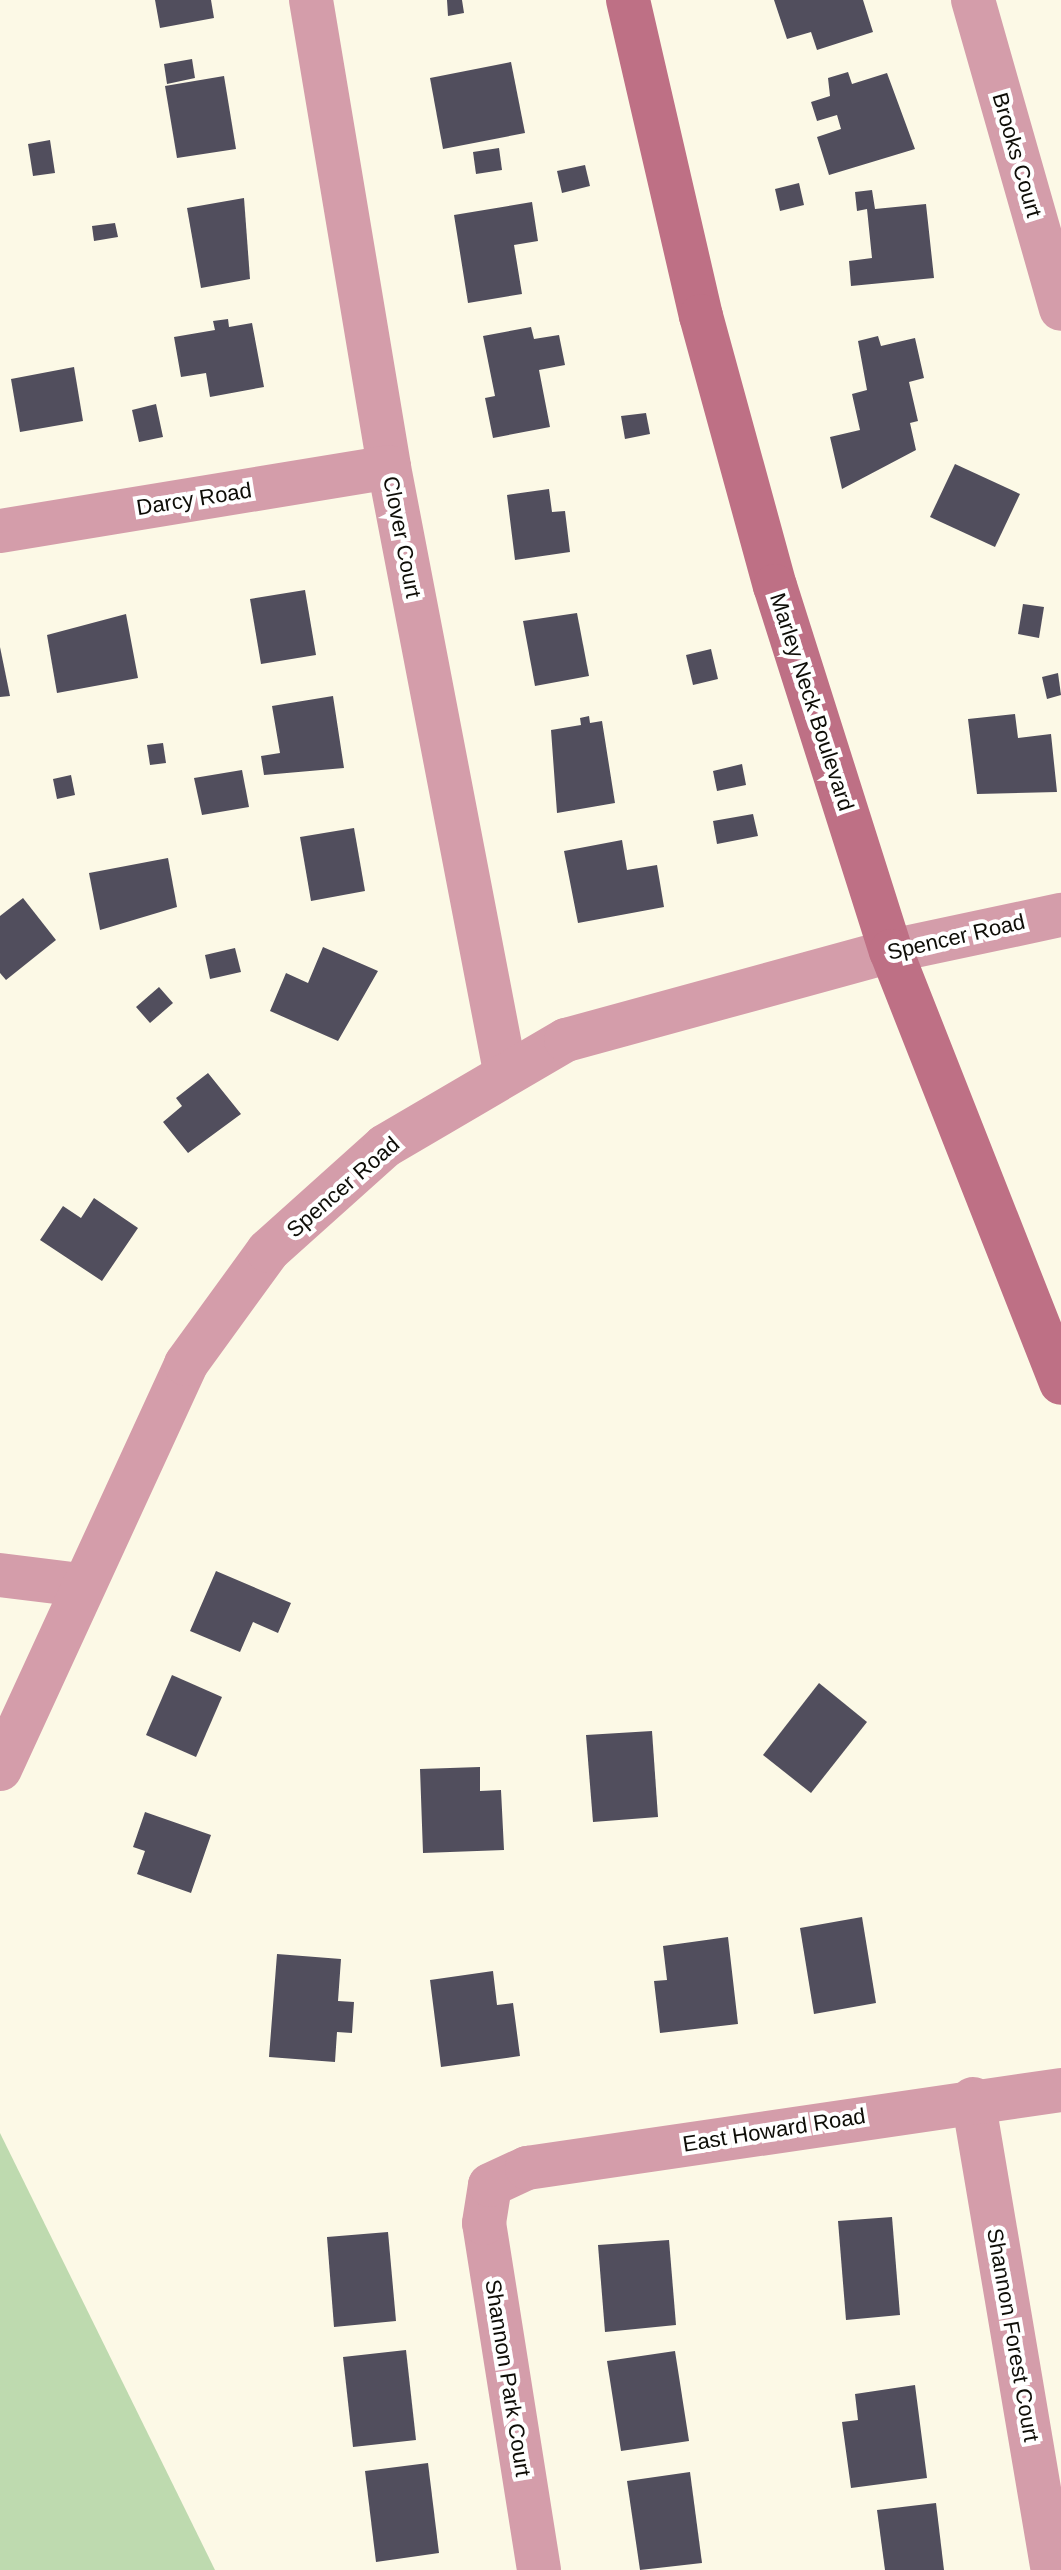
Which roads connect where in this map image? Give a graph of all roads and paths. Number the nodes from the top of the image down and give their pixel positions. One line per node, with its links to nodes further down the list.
1 (311, 0): 5 (street, Clover Court)
2 (628, 0): 8 (main road, Marley Neck Boulevard)
3 (973, 0): 4 (street, Brooks Court)
4 (1061, 309)
5 (389, 467): 6 (street, Darcy Road); 9 (street, Clover Court)
6 (0, 531)
7 (1061, 915): 8 (street, Spencer Road)
8 (891, 951): 9 (street, Spencer Road); 10 (main road, Marley Neck Boulevard)
9 (505, 1071): 12 (street, Spencer Road)
10 (1061, 1383)
11 (0, 1575): 12 (street)
12 (80, 1585): 13 (street, Spencer Road)
13 (0, 1769)
14 (1061, 2090): 15 (street, East Howard Road)
15 (973, 2099): 16 (street, East Howard Road); 18 (street, Shannon Forest Court)
16 (490, 2185): 17 (street, Shannon Park Court)
17 (539, 2570)
18 (1053, 2570)

